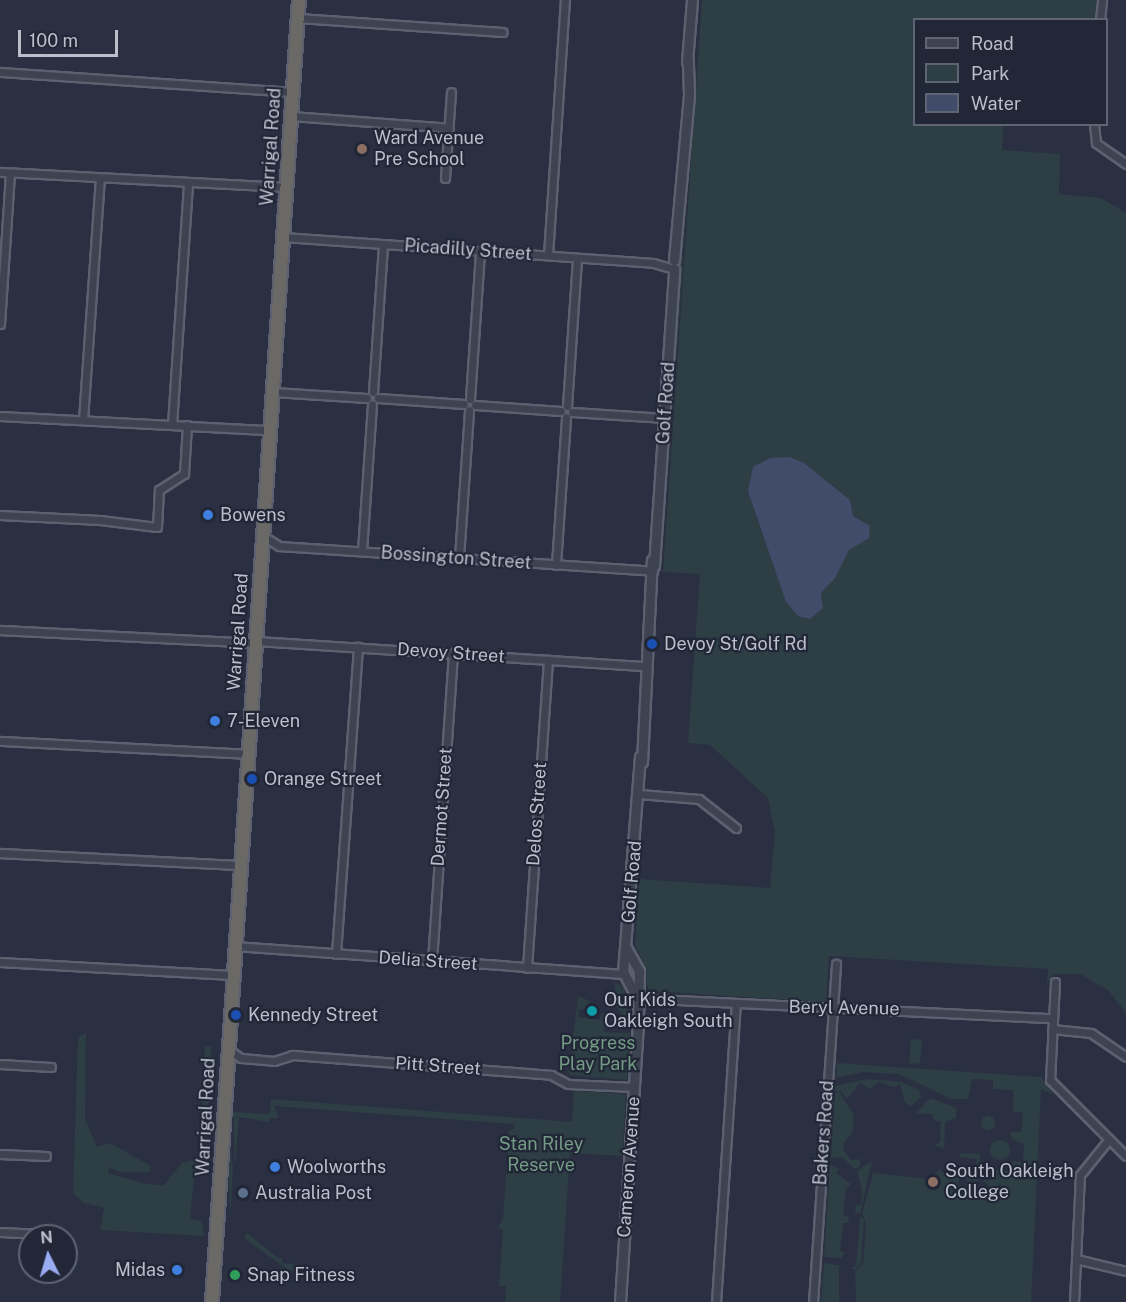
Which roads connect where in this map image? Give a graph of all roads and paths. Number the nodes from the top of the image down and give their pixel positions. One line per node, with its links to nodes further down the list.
1 (299, 0): 5 (highway, Warrigal Road)
2 (565, 0): 24 (street)
3 (692, 0): 26 (street, Golf Road)
4 (1101, 0): 6 (street)
5 (298, 18): 7 (street); 9 (highway, Warrigal Road)
6 (1100, 18)
7 (504, 32)
8 (0, 72): 9 (street)
9 (293, 92): 11 (highway, Warrigal Road)
10 (451, 92): 13 (street)
11 (291, 116): 13 (street); 20 (highway, Warrigal Road)
12 (1094, 126): 14 (street)
13 (449, 128): 17 (street)
14 (1126, 164)
15 (0, 172): 16 (street)
16 (10, 173): 18 (street); 27 (street)
17 (445, 178)
18 (100, 179): 19 (street); 34 (street)
19 (188, 184): 20 (street); 35 (street)
20 (286, 187): 21 (highway, Warrigal Road)
21 (283, 237): 22 (street, Picadilly Street); 28 (highway, Warrigal Road)
22 (382, 244): 23 (street, Picadilly Street); 29 (street)
23 (480, 251): 24 (street, Picadilly Street); 30 (street)
24 (548, 255): 25 (street, Picadilly Street)
25 (577, 258): 26 (street, Picadilly Street); 31 (street)
26 (672, 264): 33 (street, Golf Road)
27 (0, 324)
28 (273, 392): 29 (street); 37 (highway, Warrigal Road)
29 (372, 398): 30 (street); 40 (street)
30 (469, 405): 31 (street); 41 (street)
31 (566, 411): 33 (street); 42 (street)
32 (0, 416): 34 (street)
33 (665, 418): 43 (street, Golf Road)
34 (83, 420): 35 (street)
35 (172, 425): 36 (street)
36 (187, 425): 37 (street); 38 (street)
37 (270, 430): 39 (highway, Warrigal Road)
38 (0, 515)
39 (263, 536): 40 (street, Bossington Street); 45 (highway, Warrigal Road)
40 (362, 551): 41 (street, Bossington Street)
41 (459, 558): 42 (street, Bossington Street)
42 (556, 565): 43 (street, Bossington Street)
43 (653, 569): 49 (street, Golf Road)
44 (0, 630): 45 (street, Devoy Street)
45 (256, 642): 46 (street, Devoy Street); 51 (highway, Warrigal Road)
46 (358, 647): 47 (street, Devoy Street); 58 (street)
47 (453, 653): 48 (street, Devoy Street); 59 (street, Dermot Street)
48 (548, 660): 49 (street, Devoy Street); 63 (street, Delos Street)
49 (646, 666): 52 (street, Golf Road)
50 (0, 741): 51 (street)
51 (247, 754): 55 (highway, Warrigal Road)
52 (639, 794): 53 (street); 57 (street, Golf Road)
53 (736, 828)
54 (0, 853): 55 (street)
55 (239, 865): 56 (highway, Warrigal Road)
56 (234, 946): 58 (street, Delia Street); 64 (highway, Warrigal Road)
57 (627, 949): 62 (street, Golf Road); 65 (street, Golf Road)
58 (336, 954): 59 (street, Delia Street)
59 (432, 961): 63 (street, Delia Street)
60 (0, 962): 64 (street)
61 (836, 964): 70 (street, Bakers Road)
62 (636, 967): 65 (street); 66 (street, Golf Road)
63 (527, 968): 65 (street, Delia Street)
64 (232, 975): 73 (highway, Warrigal Road)
65 (624, 975): 66 (street); 68 (street)
66 (638, 978): 68 (street, Cameron Avenue)
67 (1055, 982): 71 (street)
68 (636, 997): 69 (street, Beryl Avenue); 79 (street, Cameron Avenue)
69 (736, 1004): 70 (street, Beryl Avenue); 90 (street)
70 (832, 1009): 71 (street, Beryl Avenue); 91 (street, Bakers Road)
71 (1052, 1018): 72 (street)
72 (1052, 1029): 74 (street); 80 (street)
73 (227, 1048): 75 (street); 78 (highway, Warrigal Road)
74 (1126, 1057)
75 (241, 1059): 78 (street); 79 (street, Pitt Street)
76 (0, 1064): 77 (street)
77 (51, 1067)
78 (226, 1069): 88 (highway, Warrigal Road)
79 (634, 1087): 89 (street, Cameron Avenue)
80 (1109, 1139): 83 (street); 86 (street)
81 (0, 1154): 82 (street)
82 (46, 1156)
83 (1126, 1156)
84 (0, 1232): 85 (street)
85 (18, 1233)
86 (1076, 1259): 87 (street); 92 (street)
87 (1126, 1271)
88 (212, 1302)
89 (620, 1302)
90 (716, 1302)
91 (813, 1302)
92 (1074, 1302)

